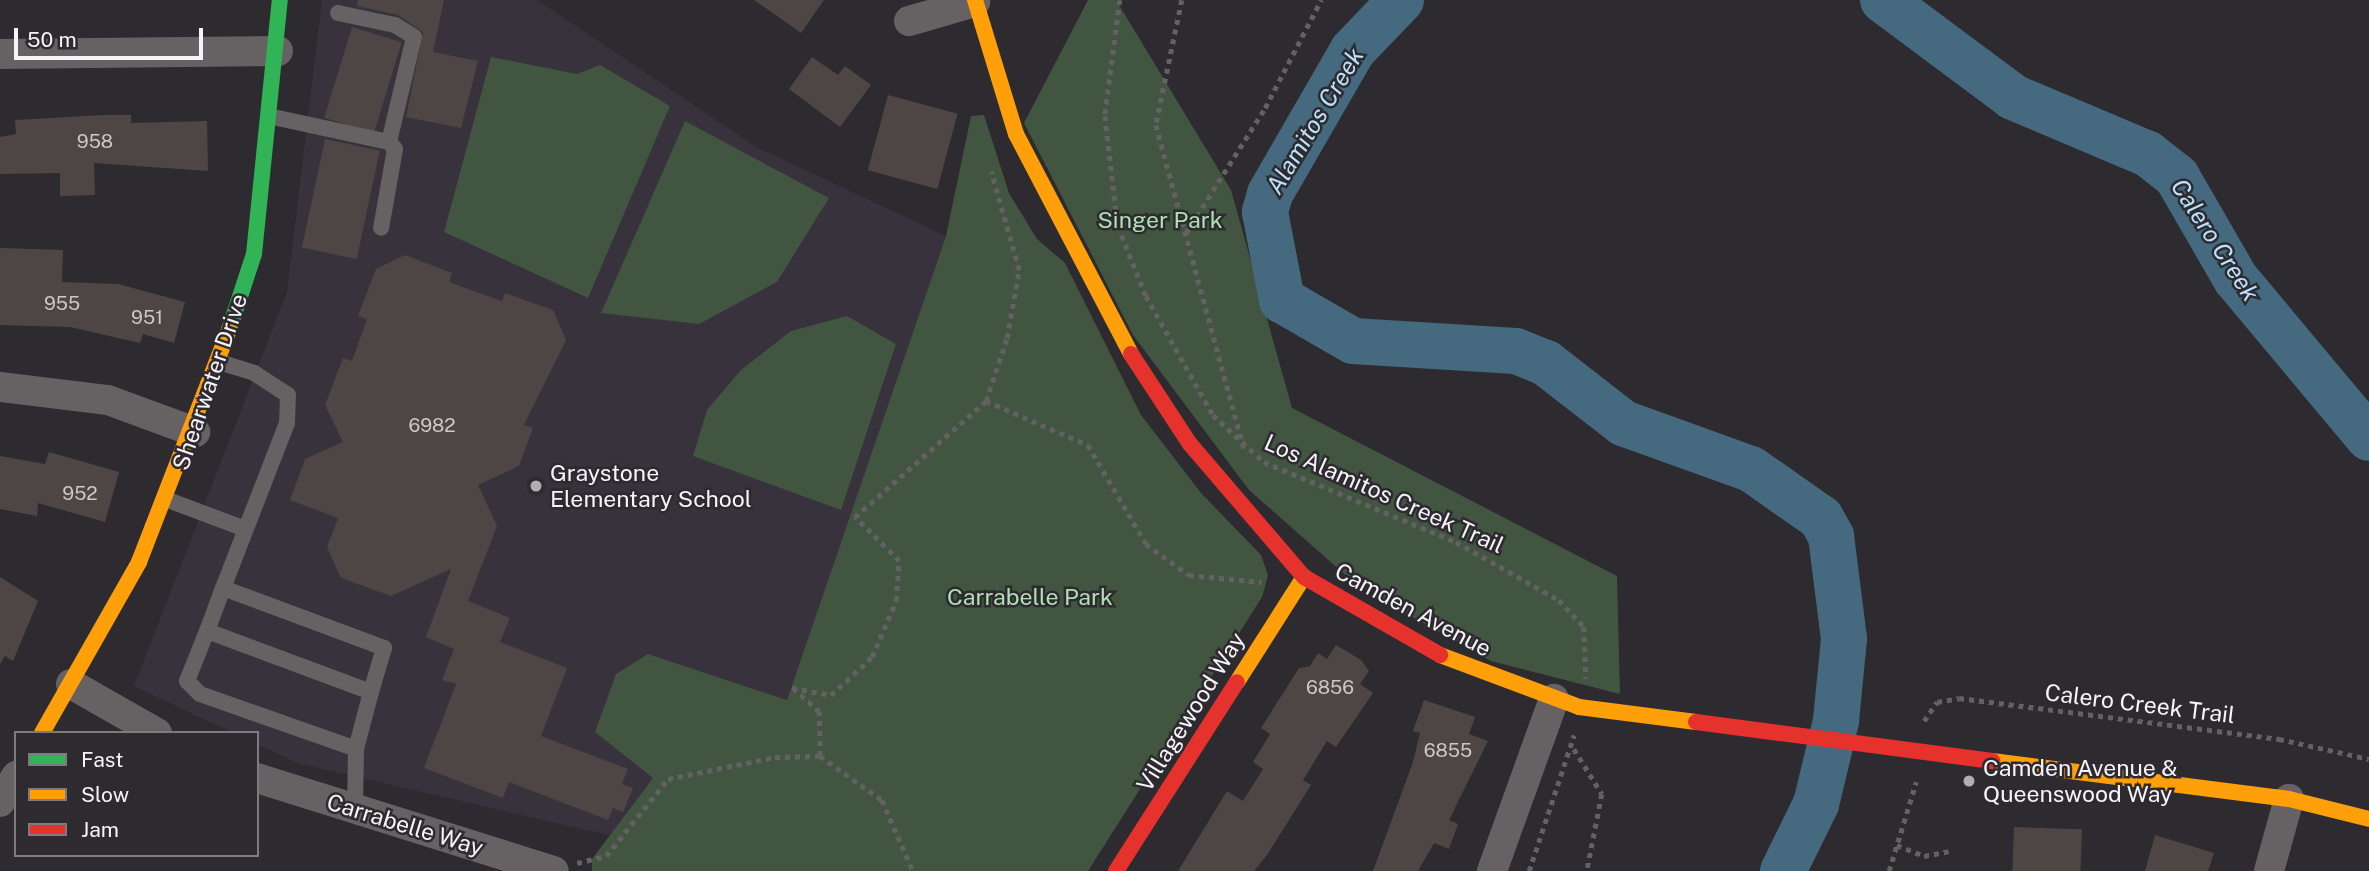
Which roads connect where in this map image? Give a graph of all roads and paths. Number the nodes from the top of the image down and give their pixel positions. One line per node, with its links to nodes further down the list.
1 (280, 0): 8 (street, Shearwater Drive)
2 (1120, 0): 19 (path, Los Alamitos Creek Trail)
3 (1182, 0): 14 (path)
4 (1321, 0): 14 (path)
5 (975, 1): 7 (street); 22 (street, Camden Avenue)
6 (338, 13): 11 (lane)
7 (909, 21)
8 (278, 51): 9 (street); 10 (street, Shearwater Drive)
9 (0, 54)
10 (273, 117): 11 (lane); 15 (street, Shearwater Drive)
11 (389, 142): 13 (lane)
12 (991, 172): 17 (path)
13 (381, 228)
14 (1186, 234): 19 (path)
15 (219, 362): 18 (street, Shearwater Drive); 21 (lane)
16 (0, 387): 18 (street)
17 (986, 401): 22 (path); 34 (path)
18 (195, 432): 20 (street, Shearwater Drive)
19 (1244, 449): 25 (path, Los Alamitos Creek Trail)
20 (168, 500): 21 (lane); 26 (street, Shearwater Drive)
21 (245, 529): 23 (lane)
22 (1304, 577): 28 (street, Camden Avenue); 46 (street, Villagewood Way)
23 (223, 588): 24 (lane); 27 (lane)
24 (207, 631): 27 (lane); 32 (lane)
25 (1586, 682)
26 (71, 684): 30 (street, Shearwater Drive); 31 (street)
27 (371, 692): 32 (lane)
28 (1554, 699): 33 (street, Camden Avenue); 47 (street)
29 (1922, 729): 35 (path, Calero Creek Trail)
30 (43, 731)
31 (153, 731)
32 (356, 749): 40 (lane)
33 (1920, 753): 38 (street, Camden Avenue); 42 (path)
34 (820, 757): 44 (path); 45 (path)
35 (2369, 759)
36 (14, 779): 39 (street)
37 (259, 779): 40 (street, Carrabelle Way)
38 (2289, 799): 41 (street, Camden Avenue); 51 (street)
39 (0, 803)
40 (355, 810): 44 (street, Carrabelle Way)
41 (2369, 819)
42 (1897, 845): 43 (path); 50 (path)
43 (1949, 850)
44 (554, 870)
45 (913, 871)
46 (1116, 871)
47 (1492, 871)
48 (1529, 871): 49 (path)
49 (1587, 871)
50 (1889, 871)
51 (2269, 871)

